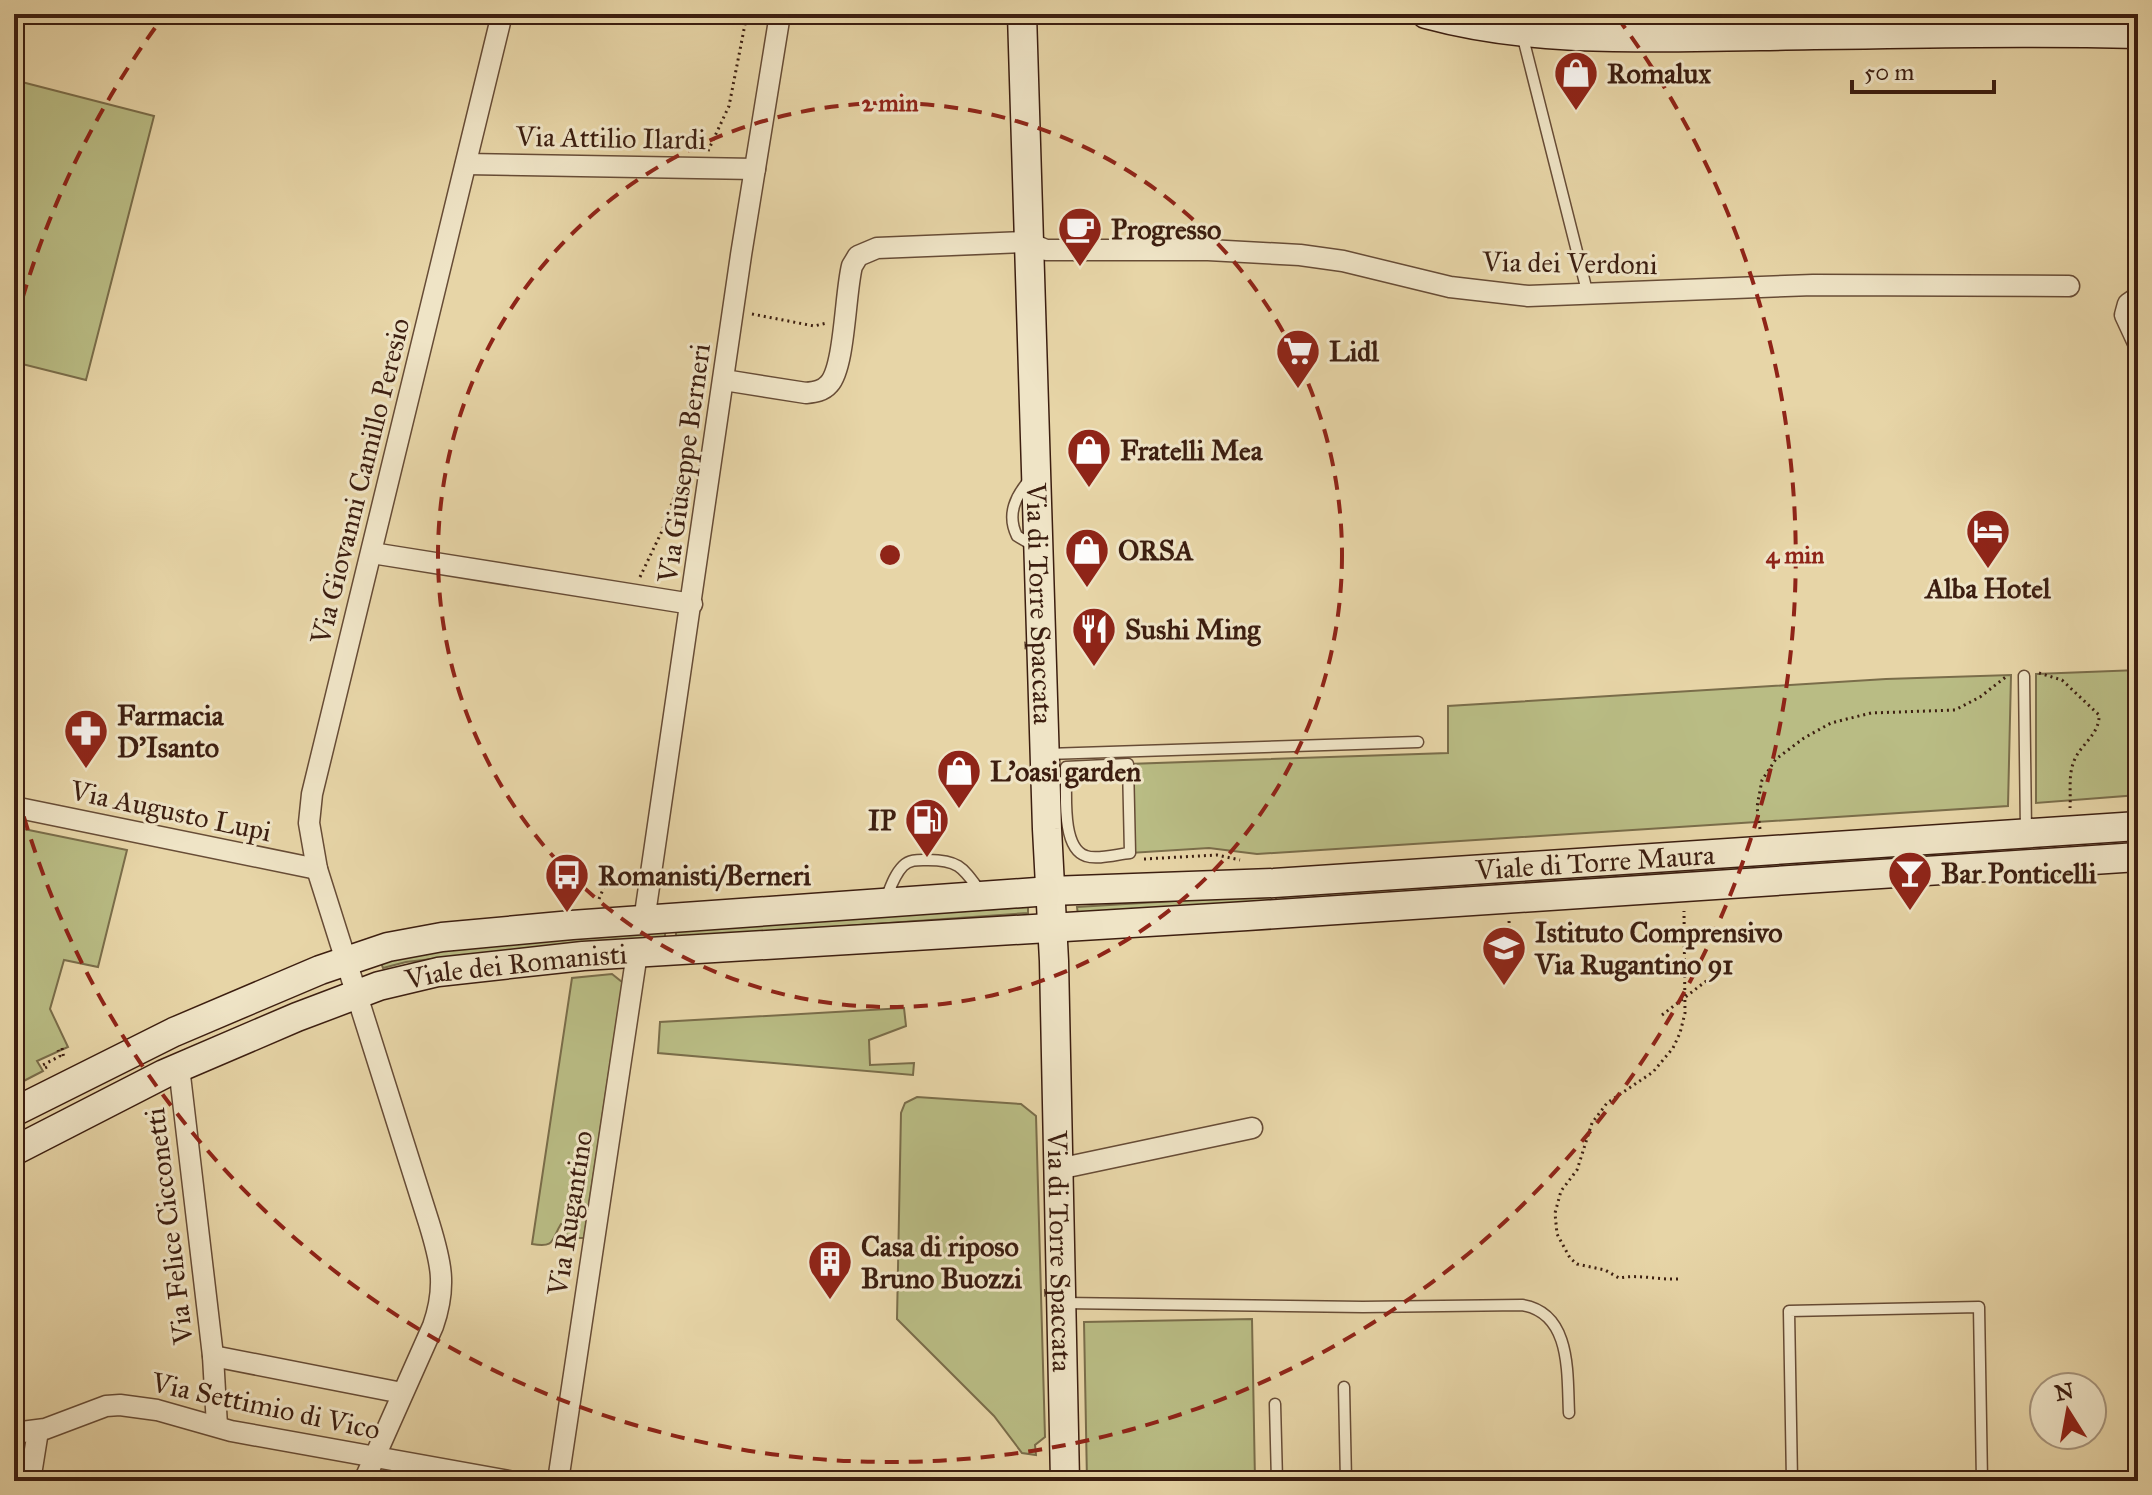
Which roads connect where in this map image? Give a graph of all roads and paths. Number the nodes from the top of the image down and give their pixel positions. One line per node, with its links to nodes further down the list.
1 (502, 14): 10 (street, Via Giovanni Camillo Peresio)
2 (747, 14): 9 (path)
3 (780, 14): 11 (street, Via Giuseppe Berneri)
4 (1022, 14): 12 (street, Via di Torre Spaccata)
5 (1426, 14): 7 (street)
6 (1840, 24): 7 (street); 8 (street)
7 (1522, 33): 14 (lane)
8 (2138, 34)
9 (707, 158)
10 (466, 164): 11 (street, Via Attilio Ilardi); 21 (street, Via Giovanni Camillo Peresio)
11 (755, 169): 19 (street, Via Giuseppe Berneri)
12 (1027, 242): 14 (street, Via dei Verdoni); 19 (street, Via dei Verdoni); 28 (street, Via di Torre Spaccata)
13 (2069, 286): 14 (street, Via dei Verdoni)
14 (1588, 295)
15 (2138, 297): 18 (street)
16 (746, 310): 17 (path)
17 (831, 317)
18 (2138, 343)
19 (724, 380): 23 (street, Via Giuseppe Berneri)
20 (689, 455): 22 (path)
21 (372, 553): 23 (street); 39 (street, Via Giovanni Camillo Peresio)
22 (633, 581)
23 (692, 604): 46 (street, Via Giuseppe Berneri)
24 (2037, 673): 31 (path)
25 (2007, 676): 33 (path)
26 (2024, 676): 34 (lane)
27 (1418, 742): 28 (lane)
28 (1045, 754): 40 (street, Via di Torre Spaccata)
29 (1128, 764): 29 (lane)
30 (14, 807): 39 (street, Via Augusto Lupi)
31 (2070, 808)
32 (2138, 826): 34 (street, Viale di Torre Maura)
33 (1760, 829)
34 (2026, 833): 40 (street, Viale di Torre Maura)
35 (2138, 857): 47 (street, Viale di Torre Maura)
36 (1131, 860): 37 (path)
37 (1245, 861)
38 (608, 864): 42 (path)
39 (317, 869): 49 (street, Via Giovanni Camillo Peresio)
40 (1050, 891): 41 (street, Viale dei Romanisti); 47 (street, Via di Torre Spaccata)
41 (984, 896): 43 (street, Viale dei Romanisti); 43 (lane)
42 (594, 904)
43 (883, 904): 46 (street, Viale dei Romanisti)
44 (1684, 907): 53 (path)
45 (1508, 917): 50 (path)
46 (644, 921): 49 (street, Viale dei Romanisti)
47 (1053, 927): 48 (street, Viale dei Romanisti); 60 (street, Via di Torre Spaccata)
48 (637, 953): 52 (street, Viale dei Romanisti); 75 (street, Via Rugantino)
49 (347, 959): 52 (street, Via Giovanni Camillo Peresio); 57 (street, Viale dei Romanisti)
50 (1512, 960)
51 (1714, 975): 53 (path)
52 (358, 993): 56 (street, Viale dei Romanisti); 65 (street, Via Giovanni Camillo Peresio)
53 (1684, 998): 54 (path); 61 (path)
54 (1662, 1015)
55 (60, 1049): 55 (path)
56 (179, 1067): 59 (street, Viale dei Romanisti); 63 (street, Via Felice Cicconetti)
57 (14, 1112)
58 (1252, 1128): 60 (street)
59 (14, 1151)
60 (1058, 1169): 62 (street, Via di Torre Spaccata)
61 (1678, 1279)
62 (1061, 1303): 67 (lane); 76 (street, Via di Torre Spaccata)
63 (213, 1356): 65 (street); 68 (street, Via Felice Cicconetti)
64 (1344, 1387): 78 (lane)
65 (402, 1393): 71 (street, Via Giovanni Camillo Peresio)
66 (1275, 1404): 77 (lane)
67 (1569, 1413)
68 (217, 1426): 69 (street, Via Settimio di Vico); 71 (street, Via Settimio di Vico)
69 (38, 1431): 70 (street, Via Settimio di Vico); 72 (street)
70 (14, 1433)
71 (375, 1457): 73 (street, Via Giovanni Camillo Peresio); 74 (street, Via Settimio di Vico)
72 (30, 1481)
73 (364, 1481)
74 (509, 1481)
75 (558, 1481)
76 (1065, 1481)
77 (1277, 1481)
78 (1346, 1481)
79 (1792, 1481): 80 (lane)
80 (1982, 1481)

